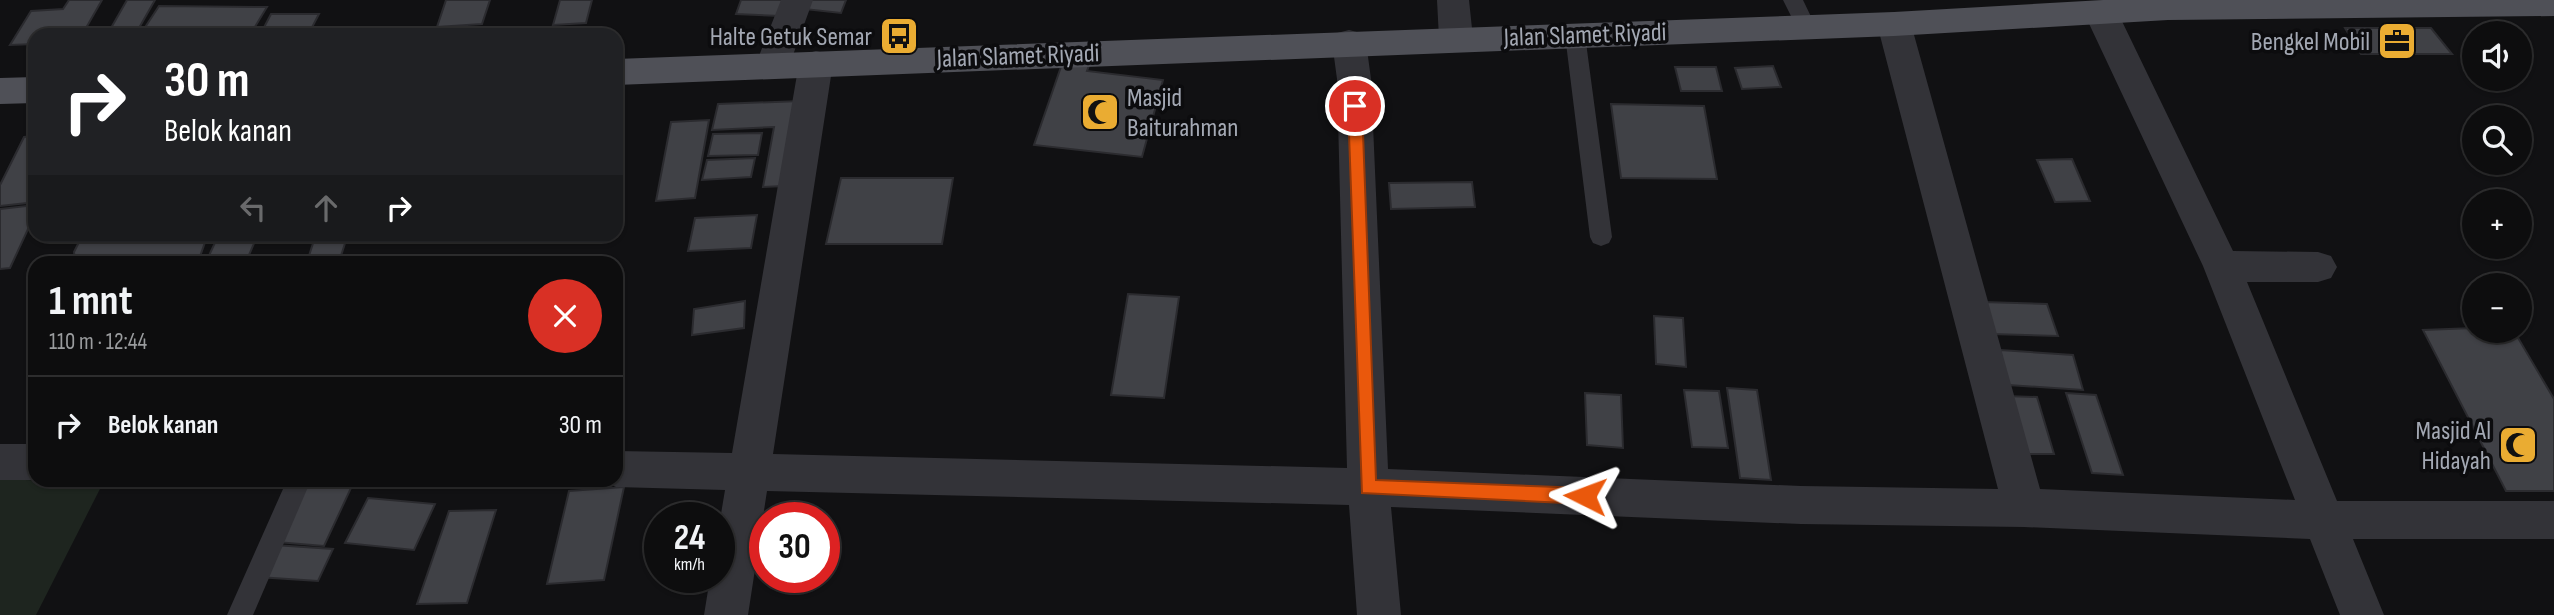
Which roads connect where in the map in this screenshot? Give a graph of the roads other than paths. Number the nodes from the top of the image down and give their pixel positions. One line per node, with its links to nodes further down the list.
1 (797, 0): 12 (street)
2 (1453, 0): 9 (street)
3 (2167, 4): 4 (main road, Jalan Slamet Riyadi); 5 (main road, Jalan Slamet Riyadi)
4 (2554, 4)
5 (2101, 13): 7 (main road, Jalan Slamet Riyadi); 15 (street)
6 (1799, 14): 7 (main road, Jalan Slamet Riyadi); 8 (main road, Jalan Slamet Riyadi)
7 (1894, 24): 23 (street)
8 (1575, 35): 9 (main road, Jalan Slamet Riyadi); 14 (lane)
9 (1456, 38): 10 (main road, Jalan Slamet Riyadi)
10 (1349, 42): 11 (main road, Jalan Slamet Riyadi); 22 (street)
11 (816, 63): 12 (main road, Jalan Slamet Riyadi); 20 (street)
12 (772, 66): 13 (main road, Jalan Slamet Riyadi)
13 (623, 72)
14 (1601, 237)
15 (2222, 266): 16 (street); 24 (street)
16 (2318, 267)
17 (0, 462): 18 (street)
18 (28, 463)
19 (623, 469): 20 (street)
20 (747, 470): 22 (street); 27 (street)
21 (296, 487): 26 (lane)
22 (1368, 487): 23 (street); 28 (street)
23 (2024, 508): 24 (street)
24 (2322, 520): 25 (street); 29 (street)
25 (2554, 520)
26 (240, 615)
27 (726, 615)
28 (1379, 615)
29 (2362, 615)

